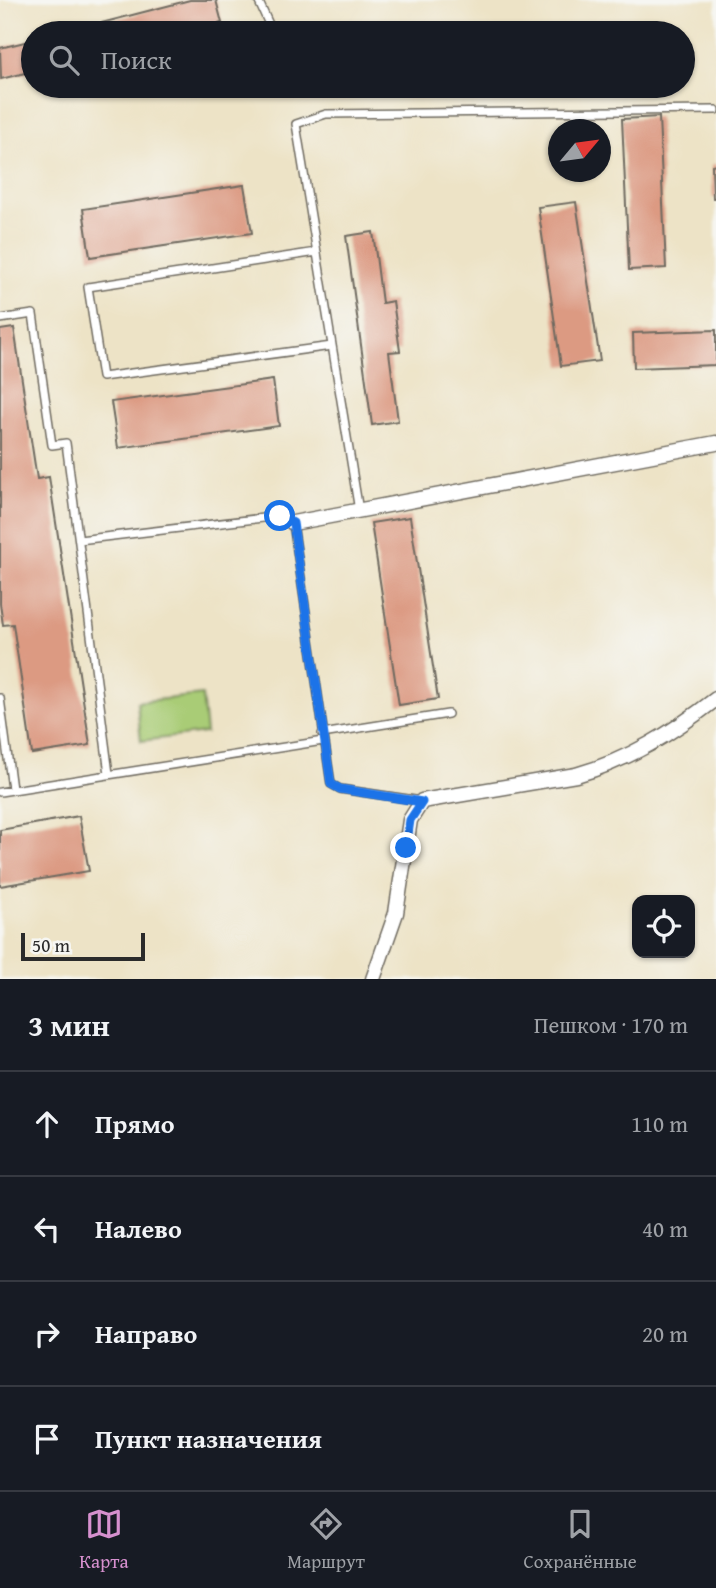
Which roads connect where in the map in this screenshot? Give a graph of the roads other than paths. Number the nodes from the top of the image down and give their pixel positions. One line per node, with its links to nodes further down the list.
1 (258, 0): 2 (lane)
2 (267, 21)
3 (716, 110): 4 (lane)
4 (317, 252): 6 (lane); 6 (lane)
5 (0, 318): 10 (lane)
6 (332, 346): 8 (lane)
7 (716, 443): 8 (street)
8 (359, 511): 9 (street)
9 (293, 523): 10 (lane); 14 (lane)
10 (79, 540): 15 (lane)
11 (0, 698): 16 (lane)
12 (716, 699): 18 (street)
13 (448, 714): 14 (lane)
14 (323, 737): 15 (lane); 18 (lane)
15 (109, 774): 16 (lane)
16 (12, 789): 17 (lane)
17 (0, 792)
18 (422, 802): 19 (street)
19 (373, 979)

